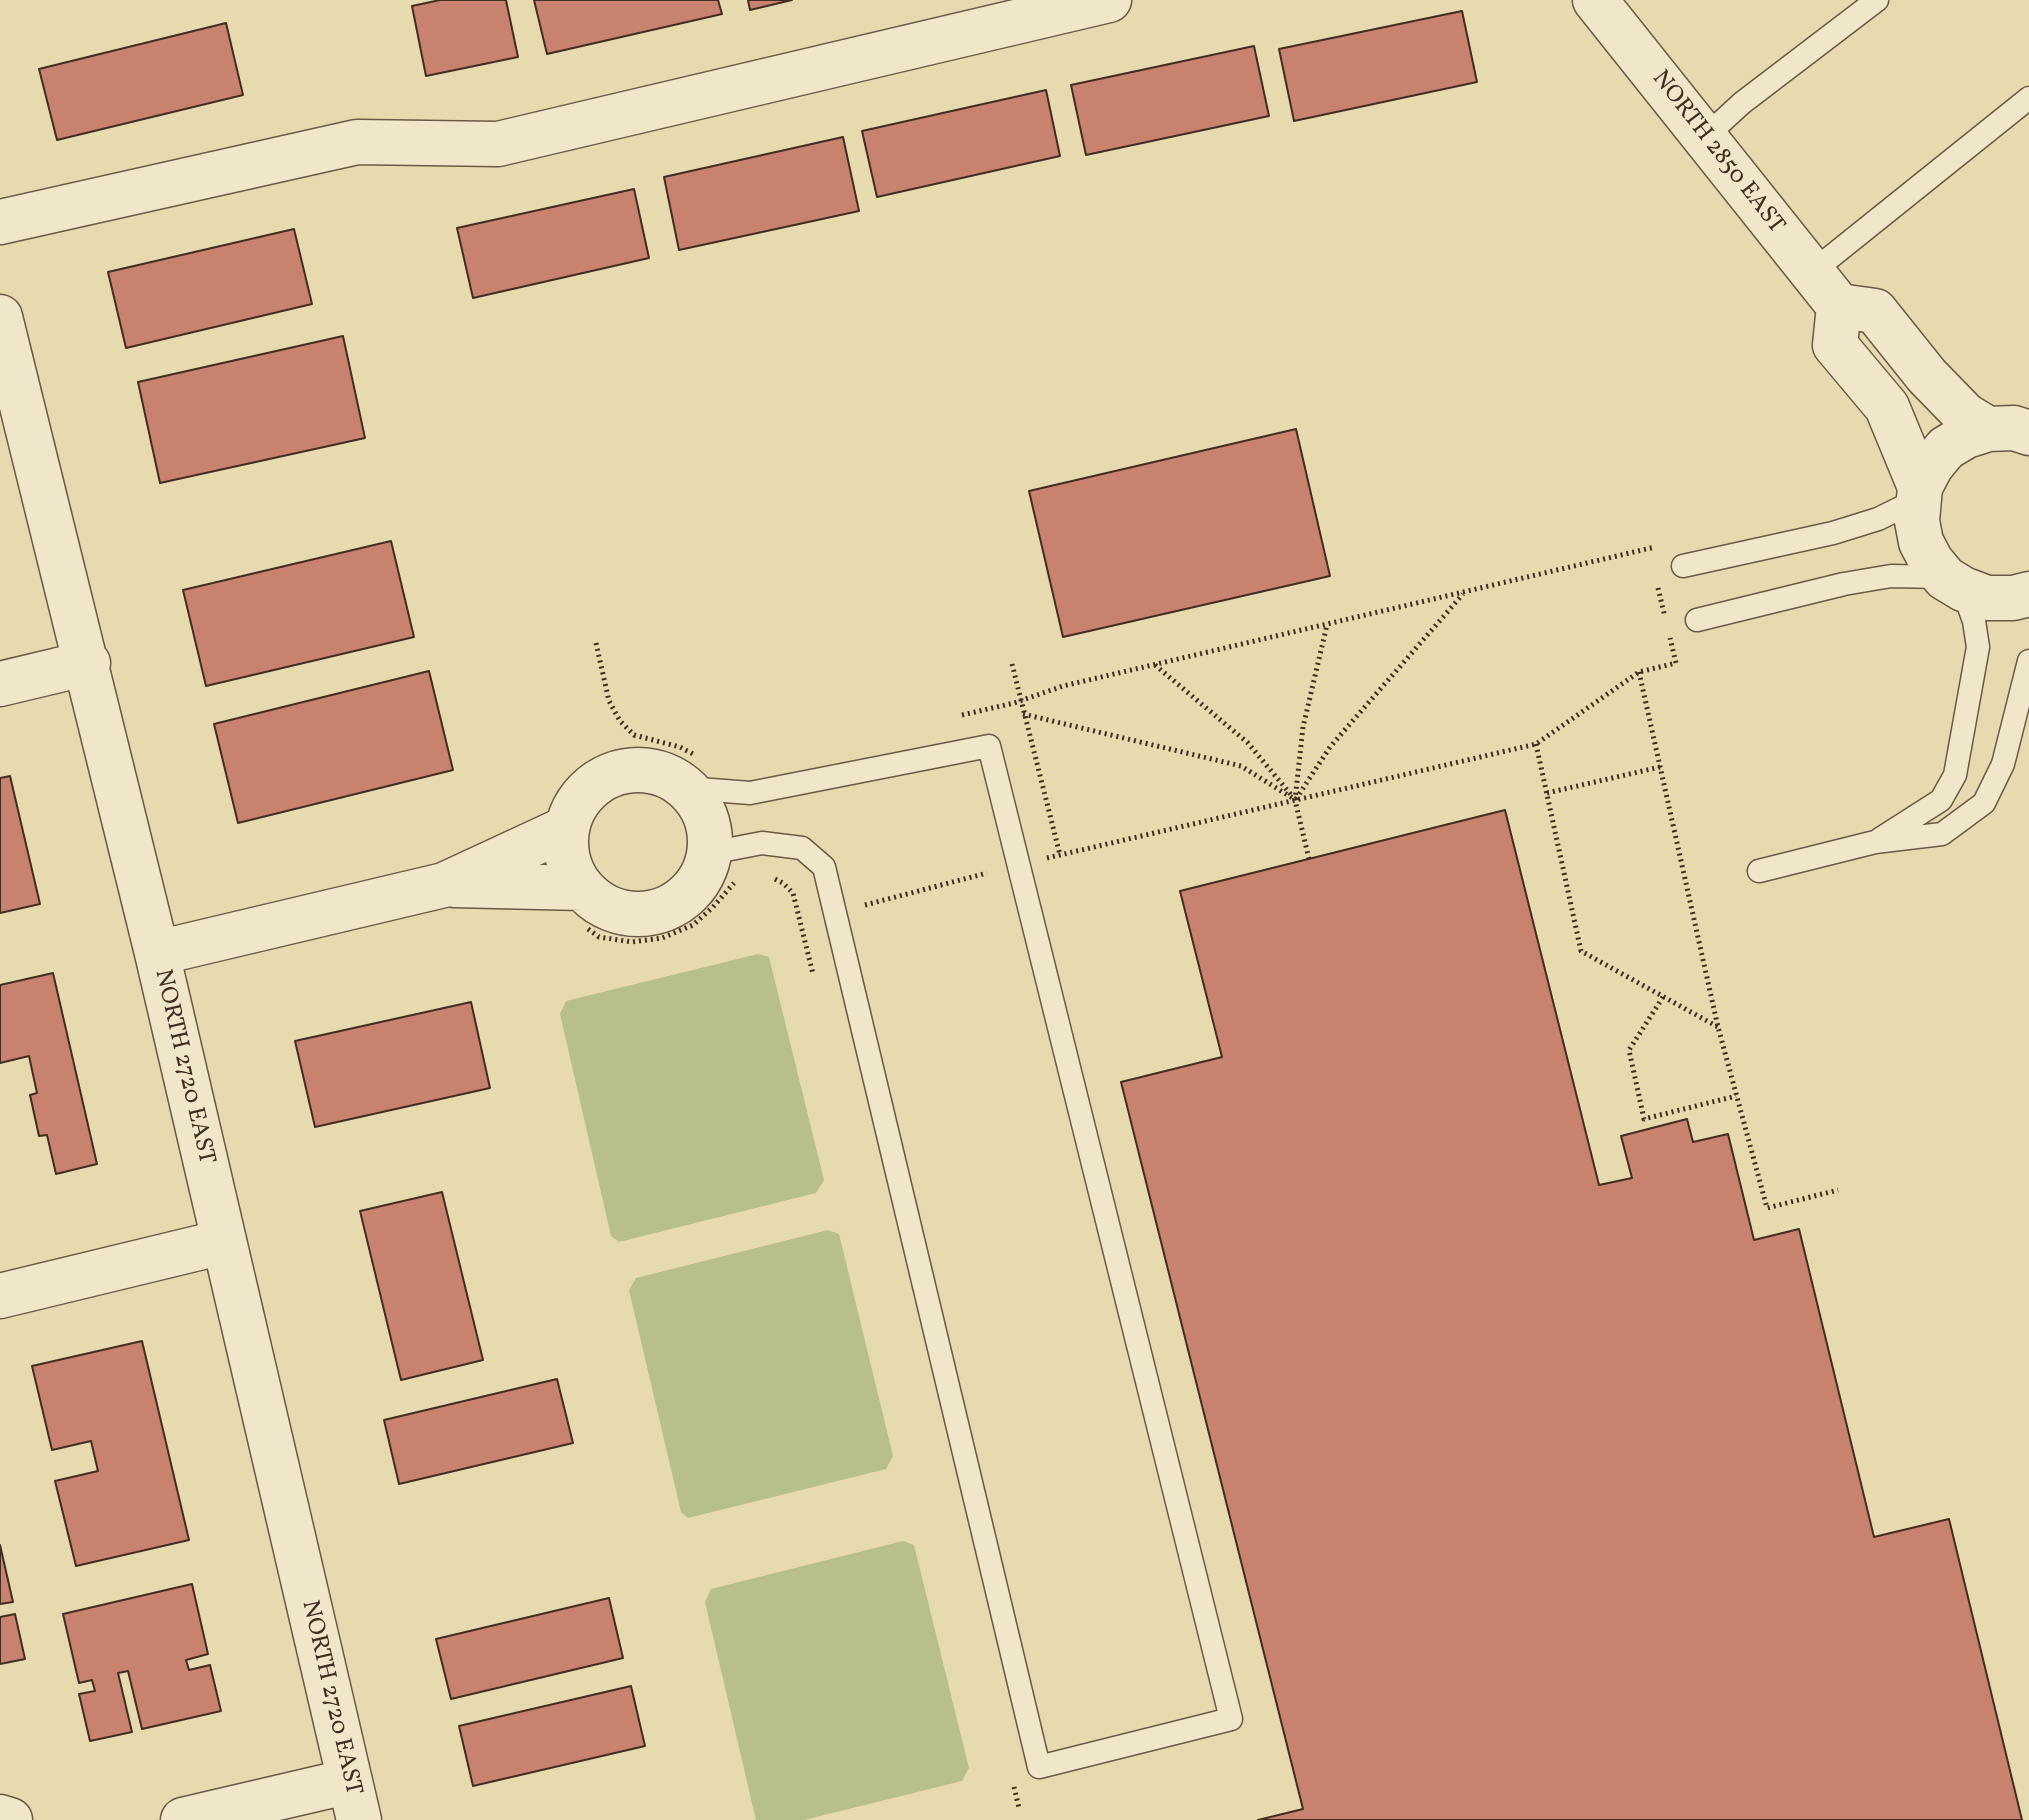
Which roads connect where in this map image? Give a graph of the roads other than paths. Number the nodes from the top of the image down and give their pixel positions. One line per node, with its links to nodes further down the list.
1 (1109, 0): 6 (street)
2 (1595, 0): 5 (street, NORTH 2850 EAST)
3 (1877, 0): 5 (lane)
4 (2029, 98): 7 (lane)
5 (1705, 137): 7 (street, NORTH 2850 EAST)
6 (0, 222)
7 (1825, 289): 9 (street); 10 (street)
8 (0, 317): 16 (street, NORTH 2720 EAST)
9 (2008, 431): 10 (street)
10 (1919, 494): 11 (lane); 12 (street)
11 (1683, 566)
12 (1954, 583): 13 (street); 14 (lane); 20 (lane)
13 (2029, 594)
14 (1697, 620)
15 (2029, 661): 20 (lane)
16 (88, 663): 17 (street); 25 (street, NORTH 2720 EAST)
17 (0, 684)
18 (694, 774): 19 (street); 21 (street); 21 (lane)
19 (567, 828): 23 (street); 24 (street)
20 (1875, 842): 22 (lane)
21 (724, 866): 24 (street)
22 (1759, 871)
23 (444, 885): 24 (street); 25 (street)
24 (584, 908)
25 (157, 953): 26 (street, NORTH 2720 EAST)
26 (223, 1242): 27 (street); 28 (street, NORTH 2720 EAST)
27 (0, 1296)
28 (354, 1801): 31 (street)
29 (0, 1817): 30 (street)
30 (10, 1820)
31 (183, 1820)

